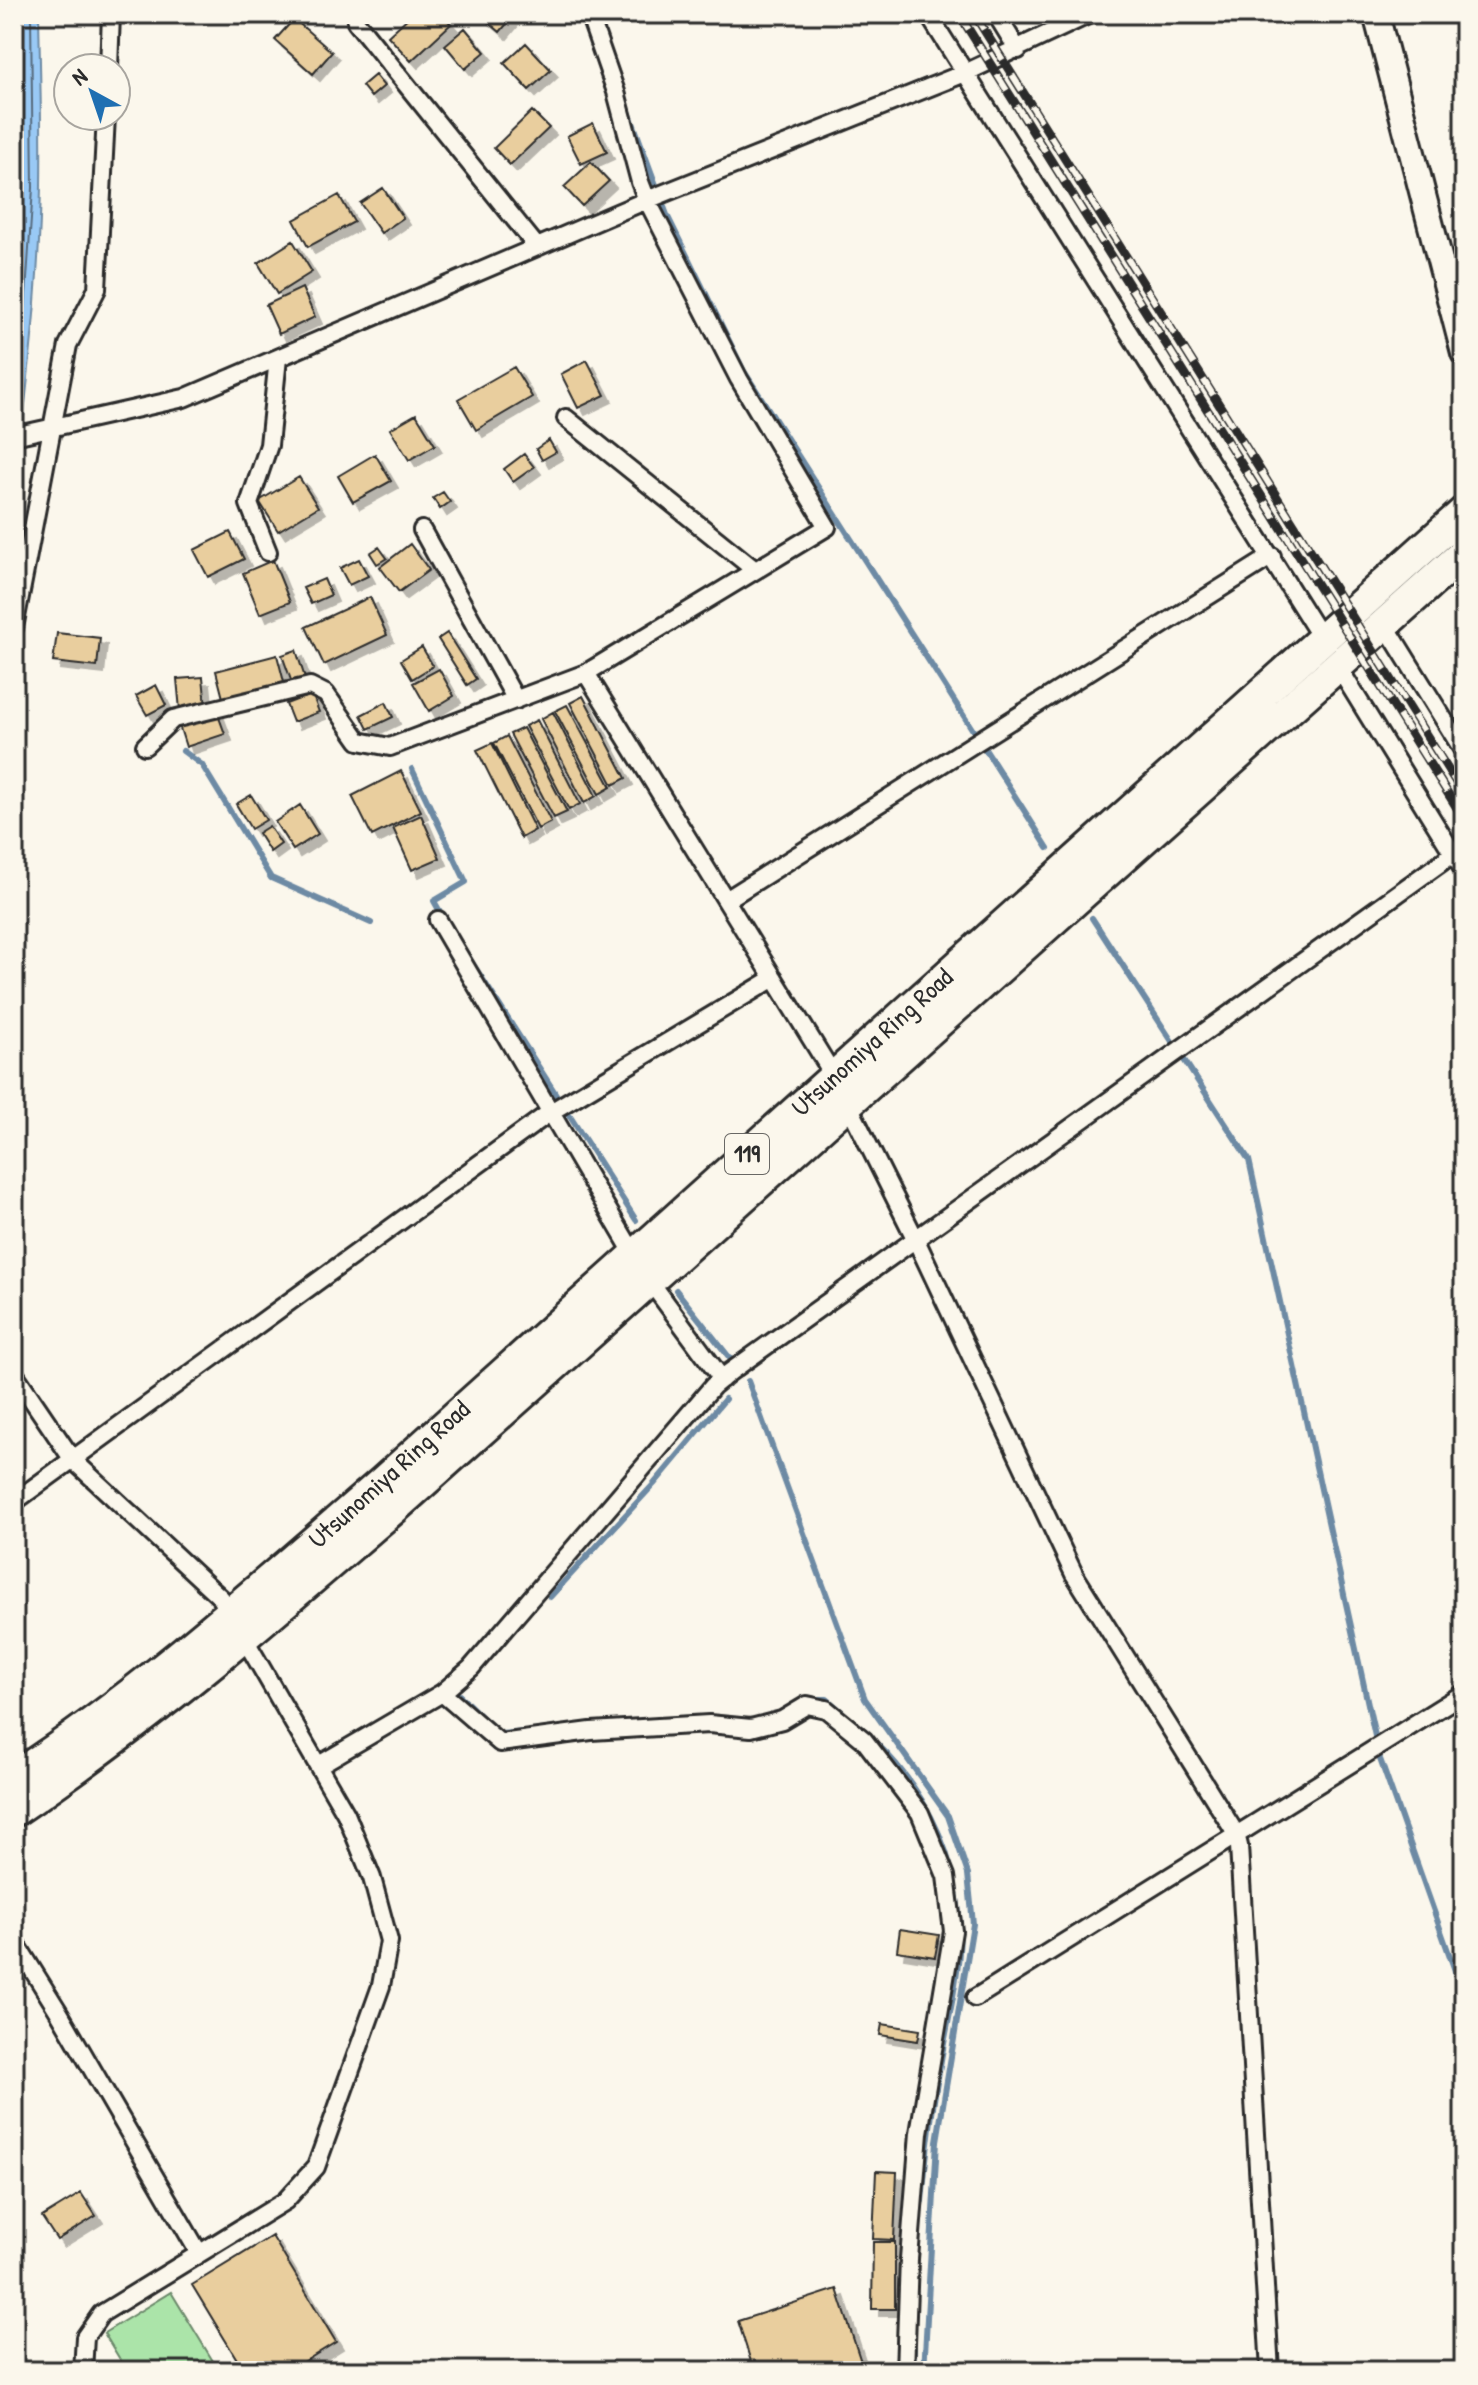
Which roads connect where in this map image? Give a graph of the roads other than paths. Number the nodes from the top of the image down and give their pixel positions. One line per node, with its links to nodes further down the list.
1 (111, 14): 9 (street)
2 (589, 14): 12 (street)
3 (928, 14): 10 (street)
4 (996, 14): 8 (street)
5 (1090, 14): 8 (street)
6 (1376, 14): 14 (street)
7 (356, 22): 13 (street)
8 (1018, 50): 10 (street)
9 (110, 52)
10 (965, 73): 12 (street); 23 (street)
11 (105, 132): 17 (street)
12 (647, 200): 13 (street); 24 (street)
13 (537, 247): 15 (street)
14 (1464, 353)
15 (278, 358): 17 (street); 21 (street)
16 (566, 418): 24 (street)
17 (54, 427): 18 (street); 26 (street)
18 (14, 436)
19 (1464, 512): 27 (highway, Utsunomiya Ring Road / 119)
20 (422, 530): 29 (street)
21 (268, 552)
22 (1464, 553): 25 (highway, Utsunomiya Ring Road / 119)
23 (1272, 556): 27 (street); 34 (street)
24 (755, 570): 28 (street)
25 (1384, 623): 27 (highway, Utsunomiya Ring Road / 119); 31 (street)
26 (14, 628)
27 (1330, 652): 32 (street); 37 (highway, Utsunomiya Ring Road / 119)
28 (586, 673): 29 (street); 34 (street)
29 (516, 700): 30 (street)
30 (145, 746)
31 (1464, 752)
32 (1453, 854): 33 (street); 39 (street)
33 (1464, 871)
34 (726, 900): 36 (street)
35 (438, 920): 38 (street)
36 (774, 978): 37 (street); 38 (street)
37 (841, 1089): 39 (street); 40 (highway, Utsunomiya Ring Road / 119)
38 (549, 1113): 40 (street); 43 (street)
39 (915, 1238): 42 (street); 53 (street)
40 (642, 1268): 42 (street); 45 (highway, Utsunomiya Ring Road / 119)
41 (14, 1373): 43 (street)
42 (722, 1379): 46 (street)
43 (73, 1460): 44 (street); 45 (street)
44 (14, 1502)
45 (236, 1626): 48 (highway, Utsunomiya Ring Road / 119); 50 (street); 52 (highway, Utsunomiya Ring Road / 119)
46 (442, 1693): 50 (street); 58 (street)
47 (1464, 1693): 53 (street)
48 (100, 1717): 49 (highway, 119); 51 (highway, Utsunomiya Ring Road / 119)
49 (14, 1761)
50 (319, 1765): 56 (street)
51 (14, 1777)
52 (14, 1811)
53 (1236, 1834): 55 (street); 59 (street)
54 (14, 1940): 56 (street)
55 (975, 1998)
56 (199, 2253): 57 (street)
57 (83, 2371)
58 (905, 2371)
59 (1270, 2371)

